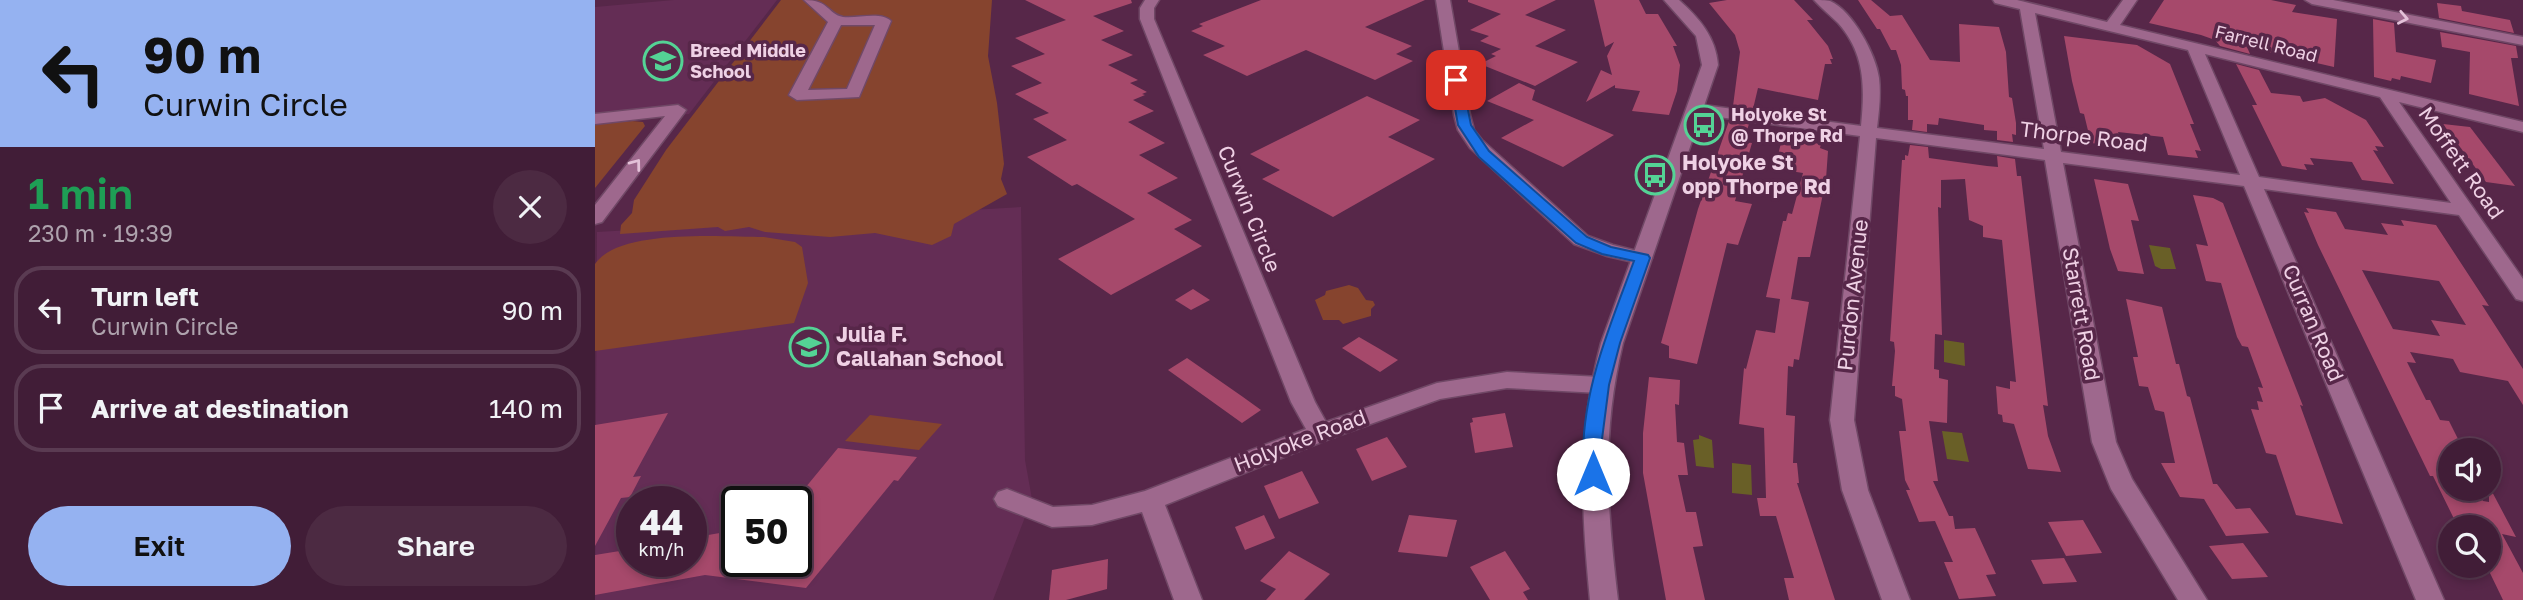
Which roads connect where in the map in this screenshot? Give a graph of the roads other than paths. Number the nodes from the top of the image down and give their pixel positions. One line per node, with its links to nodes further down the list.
1 (811, 0): 10 (street)
2 (1152, 0): 26 (street, Curwin Circle)
3 (1443, 0): 23 (street)
4 (1671, 0): 15 (street)
5 (1821, 0): 18 (street, Purdon Avenue)
6 (2000, 0): 9 (street, Farrell Road)
7 (2130, 0): 11 (street)
8 (2312, 0): 12 (street, one-way to 12)
9 (2027, 7): 11 (street, Farrell Road); 19 (street, Starrett Road)
10 (836, 21): 10 (street)
11 (2111, 27): 13 (street, Farrell Road)
12 (2523, 41)
13 (2194, 47): 14 (street, Farrell Road); 20 (street, Curran Road)
14 (2385, 93): 17 (street, Farrell Road); 21 (street, Moffett Road)
15 (1696, 109): 18 (street, Thorpe Road); 23 (street)
16 (595, 119): 22 (street, one-way to 16)
17 (2523, 127)
18 (1869, 132): 19 (street, Thorpe Road); 31 (street, Purdon Avenue)
19 (2053, 156): 20 (street, Thorpe Road); 32 (street, Starrett Road)
20 (2253, 183): 21 (street, Thorpe Road); 33 (street, Curran Road)
21 (2465, 210): 24 (street, Moffett Road)
22 (595, 218)
23 (1642, 258): 25 (street)
24 (2523, 294)
25 (1600, 385): 26 (street, Holyoke Road); 30 (street)
26 (1320, 433): 28 (street, Holyoke Road)
27 (1007, 499): 28 (street, Holyoke Road)
28 (1150, 500): 29 (street)
29 (1188, 600)
30 (1604, 600)
31 (1896, 600)
32 (2193, 600)
33 (2430, 600)

